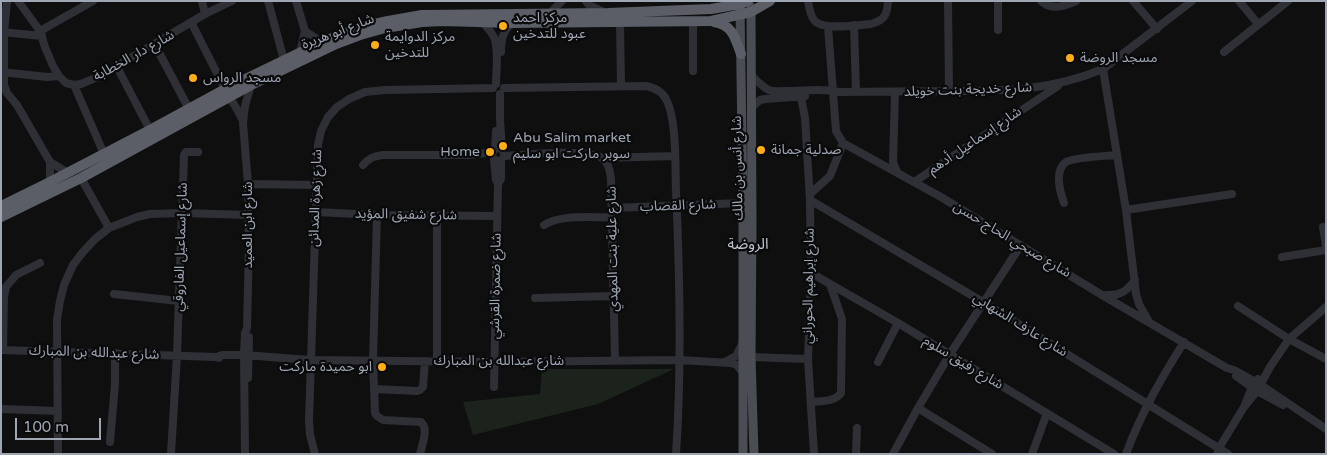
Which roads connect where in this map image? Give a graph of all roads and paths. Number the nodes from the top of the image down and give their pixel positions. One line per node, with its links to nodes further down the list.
1 (7, 1): 40 (street)
2 (18, 1): 41 (street)
3 (93, 1): 41 (street)
4 (202, 1): 27 (street)
5 (232, 1): 27 (street, شارع دار الخطابة)
6 (268, 1): 47 (street)
7 (296, 1): 39 (street)
8 (562, 1): 25 (street)
9 (586, 1): 26 (street)
10 (724, 1): 24 (highway)
11 (770, 1): 23 (highway, شارع أبو هريرة)
12 (808, 1): 36 (street)
13 (888, 1): 35 (street)
14 (948, 1): 59 (street)
15 (998, 1): 38 (street)
16 (1041, 1): 17 (street)
17 (1076, 1)
18 (1132, 1): 37 (street)
19 (1192, 1): 37 (street, شارع خديجة بنت خويلد)
20 (1239, 1): 34 (street)
21 (1288, 1): 34 (street)
22 (742, 5): 23 (highway, شارع أبو هريرة); 24 (highway, شارع أبو هريرة); 29 (highway, شارع أبو هريرة); 46 (main road, شارع أنس بن مالك)
23 (751, 6): 52 (main road, شارع أنس بن مالك)
24 (711, 9): 26 (highway, شارع أبو هريرة)
25 (550, 13): 26 (highway, شارع أبو هريرة); 42 (highway, شارع أبو هريرة)
26 (608, 13)
27 (206, 14): 33 (street, شارع دار الخطابة)
28 (692, 21): 29 (highway, شارع أبو هريرة); 30 (highway, شارع أبو هريرة); 50 (street)
29 (711, 21): 46 (highway)
30 (620, 22): 32 (highway, شارع أبو هريرة); 57 (street)
31 (483, 23): 32 (highway, شارع أبو هريرة); 56 (highway, شارع أبو هريرة); 58 (street, شارع ضمرة القرشي)
32 (511, 23): 58 (street, شارع ضمرة القرشي)
33 (192, 24): 43 (street, شارع دار الخطابة); 62 (street, شارع ابن العميد)
34 (1258, 24): 45 (street)
35 (854, 25): 36 (street); 60 (street)
36 (828, 27): 63 (street)
37 (1158, 29): 49 (street, شارع خديجة بنت خويلد)
38 (998, 30)
39 (305, 31): 42 (street); 44 (street)
40 (3, 32): 41 (street); 51 (street)
41 (41, 34): 53 (street)
42 (322, 42): 44 (highway, شارع أبو هريرة)
43 (155, 44): 48 (street, شارع دار الخطابة); 66 (street)
44 (300, 52): 47 (highway, شارع أبو هريرة)
45 (1224, 52)
46 (741, 54): 90 (main road, شارع أنس بن مالك)
47 (284, 60): 62 (highway, شارع أبو هريرة)
48 (116, 67): 55 (street, شارع دار الخطابة); 69 (street)
49 (1104, 69): 54 (street, شارع خديجة بنت خويلد); 74 (street)
50 (693, 71)
51 (3, 72): 53 (street); 77 (street)
52 (751, 75): 64 (street, شارع خديجة بنت خويلد); 65 (main road, شارع أنس بن مالك)
53 (60, 76): 55 (street)
54 (1061, 84): 59 (street, شارع خديجة بنت خويلد); 83 (street, شارع إسماعيل أدهم)
55 (74, 85): 72 (street)
56 (251, 85): 62 (highway, شارع أبو هريرة); 68 (street, شارع ابن العميد)
57 (621, 86): 58 (street, شارع زهرة المدائن); 75 (street, شارع زهرة المدائن)
58 (498, 89): 73 (street, شارع ضمرة القرشي); 85 (street, شارع زهرة المدائن)
59 (949, 91): 61 (street, شارع خديجة بنت خويلد)
60 (856, 92): 61 (street, شارع خديجة بنت خويلد); 63 (street, شارع خديجة بنت خويلد)
61 (895, 92): 79 (street)
62 (227, 93): 66 (highway, شارع أبو هريرة); 68 (street, شارع ابن العميد)
63 (835, 93): 64 (street, شارع خديجة بنت خويلد); 70 (street)
64 (804, 94): 65 (street, شارع خديجة بنت خويلد); 87 (street, شارع إبراهيم الحوراني)
65 (751, 108): 134 (main road, شارع أنس بن مالك)
66 (187, 113): 67 (highway, شارع أبو هريرة)
67 (174, 122): 69 (highway, شارع أبو هريرة); 81 (highway, شارع أبو هريرة)
68 (243, 123): 84 (street, شارع ابن العميد)
69 (150, 130): 72 (highway, شارع أبو هريرة)
70 (843, 143): 79 (street, شارع صبحي الحاج حسن); 87 (street)
71 (198, 152): 97 (street, شارع إسماعيل الفاروقي)
72 (104, 154): 80 (highway, شارع أبو هريرة)
73 (498, 154): 76 (street); 78 (street); 101 (street, شارع ضمرة القرشي)
74 (1117, 155): 91 (street); 95 (street)
75 (675, 156): 76 (street); 93 (street, شارع زهرة المدائن)
76 (602, 158): 94 (street, شارع علية بنت المهدي)
77 (50, 162): 80 (street); 82 (street)
78 (363, 165)
79 (897, 172): 83 (street, شارع صبحي الحاج حسن)
80 (68, 173): 82 (highway, شارع أبو هريرة)
81 (81, 178): 102 (highway, شارع أبو هريرة); 106 (street)
82 (50, 182): 88 (highway, شارع أبو هريرة)
83 (914, 182): 107 (street, شارع صبحي الحاج حسن)
84 (248, 184): 85 (street); 98 (street, شارع ابن العميد)
85 (316, 185): 96 (street, شارع زهرة المدائن)
86 (1232, 194): 95 (street)
87 (810, 197): 112 (street, شارع إبراهيم الحوراني); 120 (street, شارع عارف الشهابي)
88 (16, 199): 89 (highway); 92 (highway, شارع أبو هريرة)
89 (1, 202)
90 (743, 203): 93 (street, شارع القصاب); 127 (main road, شارع أنس بن مالك)
91 (1064, 203)
92 (1, 206)
93 (677, 206): 94 (street, شارع القصاب); 139 (street, شارع زهرة المدائن)
94 (612, 208): 103 (street, شارع علية بنت المهدي)
95 (1126, 210): 113 (street)
96 (316, 212): 99 (street, شارع شفيق المؤيد); 137 (street, شارع زهرة المدائن)
97 (181, 213): 98 (street); 106 (street); 119 (street, شارع إسماعيل الفاروقي)
98 (249, 215): 133 (street, شارع ابن العميد)
99 (377, 215): 100 (street, شارع شفيق المؤيد); 140 (street)
100 (438, 216): 101 (street, شارع شفيق المؤيد); 142 (street)
101 (497, 216): 143 (street, شارع ضمرة القرشي)
102 (1, 217)
103 (612, 218): 104 (street); 117 (street, شارع علية بنت المهدي)
104 (544, 225)
105 (1323, 227): 108 (street)
106 (109, 228): 129 (street)
107 (1020, 245): 116 (street, شارع صبحي الحاج حسن); 120 (street)
108 (1326, 246)
109 (1326, 250): 110 (street)
110 (1282, 257)
111 (40, 263): 128 (street)
112 (811, 273): 114 (street, شارع رفيق سلوم); 135 (street, شارع إبراهيم الحوراني)
113 (1135, 280): 116 (street); 123 (street)
114 (830, 284): 124 (street, شارع رفيق سلوم); 150 (street)
115 (114, 294): 119 (street)
116 (1102, 294): 123 (street, شارع صبحي الحاج حسن)
117 (614, 296): 118 (street); 138 (street, شارع علية بنت المهدي)
118 (535, 298)
119 (180, 301): 132 (street, شارع إسماعيل الفاروقي)
120 (983, 302): 131 (street); 151 (street, شارع عارف الشهابي)
121 (1238, 306): 125 (street)
122 (1326, 307): 125 (street)
123 (1149, 321): 126 (street, شارع صبحي الحاج حسن)
124 (898, 324): 131 (street, شارع رفيق سلوم); 145 (street)
125 (1289, 339): 136 (street); 147 (street)
126 (1184, 342): 147 (street, شارع صبحي الحاج حسن); 151 (street)
127 (743, 343): 144 (street); 146 (main road, شارع أنس بن مالك)
128 (2, 350): 129 (street, شارع عبدالله بن المبارك)
129 (56, 351): 130 (street, شارع عبدالله بن المبارك); 154 (street)
130 (115, 353): 132 (street, شارع عبدالله بن المبارك); 158 (street)
131 (950, 354): 152 (street); 155 (street, شارع رفيق سلوم)
132 (178, 355): 133 (street, شارع عبدالله بن المبارك); 161 (street, شارع إسماعيل الفاروقي)
133 (246, 357): 137 (street, شارع عبدالله بن المبارك); 162 (street, شارع ابن العميد)
134 (751, 357): 135 (street); 167 (main road, شارع أنس بن مالك)
135 (808, 359): 150 (street, شارع إبراهيم الحوراني)
136 (1326, 359)
137 (310, 360): 140 (street, شارع عبدالله بن المبارك); 163 (street, شارع زهرة المدائن)
138 (615, 360): 139 (street, شارع عبدالله بن المبارك); 143 (street, شارع عبدالله بن المبارك)
139 (680, 360): 144 (street, شارع عبدالله بن المبارك); 165 (street, شارع زهرة المدائن)
140 (373, 361): 141 (street, شارع عبدالله بن المبارك); 149 (street)
141 (425, 362): 142 (street, شارع عبدالله بن المبارك); 149 (street)
142 (437, 362): 143 (street, شارع عبدالله بن المبارك)
143 (494, 362): 148 (street, شارع ضمرة القرشي)
144 (725, 362): 146 (street)
145 (878, 362)
146 (742, 373): 166 (main road, شارع أنس بن مالك)
147 (1256, 386): 157 (street, شارع صبحي الحاج حسن); 159 (street)
148 (494, 387)
149 (374, 389): 164 (street)
150 (810, 402): 168 (street, شارع إبراهيم الحوراني)
151 (1147, 404): 159 (street, شارع عارف الشهابي); 174 (street)
152 (918, 408): 170 (street); 171 (street)
153 (1, 409): 154 (street)
154 (58, 411): 160 (street)
155 (1047, 414): 172 (street); 173 (street, شارع رفيق سلوم)
156 (857, 428): 169 (street)
157 (1326, 429)
158 (110, 442)
159 (1218, 451): 175 (street, شارع عارف الشهابي)
160 (58, 454)
161 (171, 454)
162 (245, 454)
163 (315, 454)
164 (420, 454)
165 (676, 454)
166 (743, 454)
167 (754, 454)
168 (814, 454)
169 (856, 454)
170 (893, 454)
171 (992, 454)
172 (1032, 454)
173 (1114, 454)
174 (1126, 454)
175 (1228, 454)

